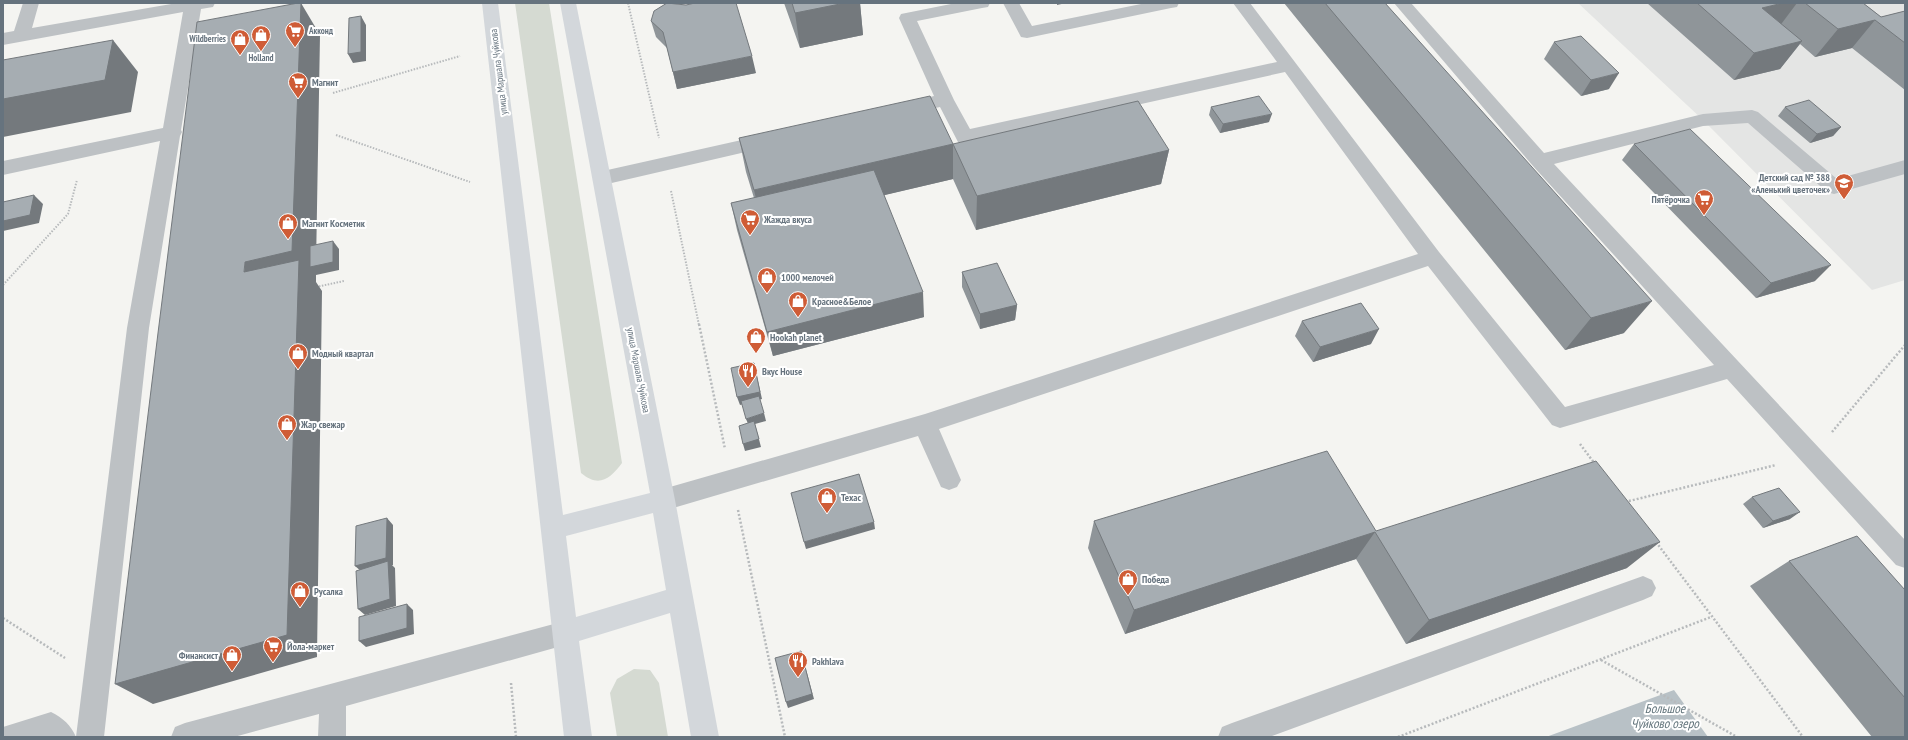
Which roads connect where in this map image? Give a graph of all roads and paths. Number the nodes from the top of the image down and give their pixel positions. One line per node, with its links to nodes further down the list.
1 (31, 3): 11 (lane)
2 (490, 3): 44 (main road, улица Маршала Чуйкова)
3 (568, 3): 26 (main road, улица Маршала Чуйкова)
4 (628, 3): 23 (path)
5 (982, 3): 16 (lane)
6 (1011, 3): 7 (lane)
7 (1171, 3)
8 (1241, 3): 14 (lane)
9 (1402, 3): 22 (lane)
10 (200, 4): 11 (lane); 18 (lane)
11 (22, 35): 12 (lane)
12 (3, 39)
13 (460, 56): 15 (path)
14 (1289, 66): 16 (lane); 28 (lane)
15 (333, 93)
16 (945, 100): 17 (lane)
17 (890, 112)
18 (173, 132): 21 (lane); 53 (lane)
19 (336, 135): 27 (path)
20 (782, 137): 23 (lane)
21 (84, 151): 25 (lane); 30 (path)
22 (1540, 161): 24 (lane); 33 (lane)
23 (665, 164): 26 (lane); 38 (path)
24 (1905, 167)
25 (3, 168)
26 (603, 178): 41 (main road, улица Маршала Чуйкова)
27 (470, 182)
28 (1432, 257): 34 (lane); 35 (lane)
29 (344, 281): 31 (path)
30 (3, 285)
31 (315, 287)
32 (1905, 345): 36 (path)
33 (1731, 369): 34 (lane); 36 (lane)
34 (1560, 418): 37 (path)
35 (925, 424): 38 (lane); 39 (lane)
36 (1812, 457): 42 (path); 46 (lane)
37 (1597, 466)
38 (732, 480): 41 (lane); 62 (path)
39 (949, 480)
40 (1620, 496): 42 (path)
41 (663, 500): 44 (main road); 48 (main road, улица Маршала Чуйкова)
42 (1625, 502): 43 (path)
43 (1629, 508)
44 (552, 529): 51 (main road, улица Маршала Чуйкова)
45 (1653, 538): 49 (path)
46 (1905, 557)
47 (1643, 588): 63 (lane)
48 (679, 598): 51 (main road); 61 (main road, улица Маршала Чуйкова)
49 (1711, 617): 52 (path); 66 (path)
50 (3, 618): 53 (path)
51 (564, 633): 54 (lane); 60 (main road, улица Маршала Чуйкова)
52 (1601, 660): 64 (path); 65 (path)
53 (97, 679): 57 (lane)
54 (332, 696): 58 (lane); 59 (lane)
55 (13, 737): 56 (lane)
56 (62, 737)
57 (90, 737)
58 (185, 737)
59 (332, 737)
60 (578, 737)
61 (705, 737)
62 (785, 737)
63 (1232, 737)
64 (1398, 737)
65 (1737, 737)
66 (1803, 737)

